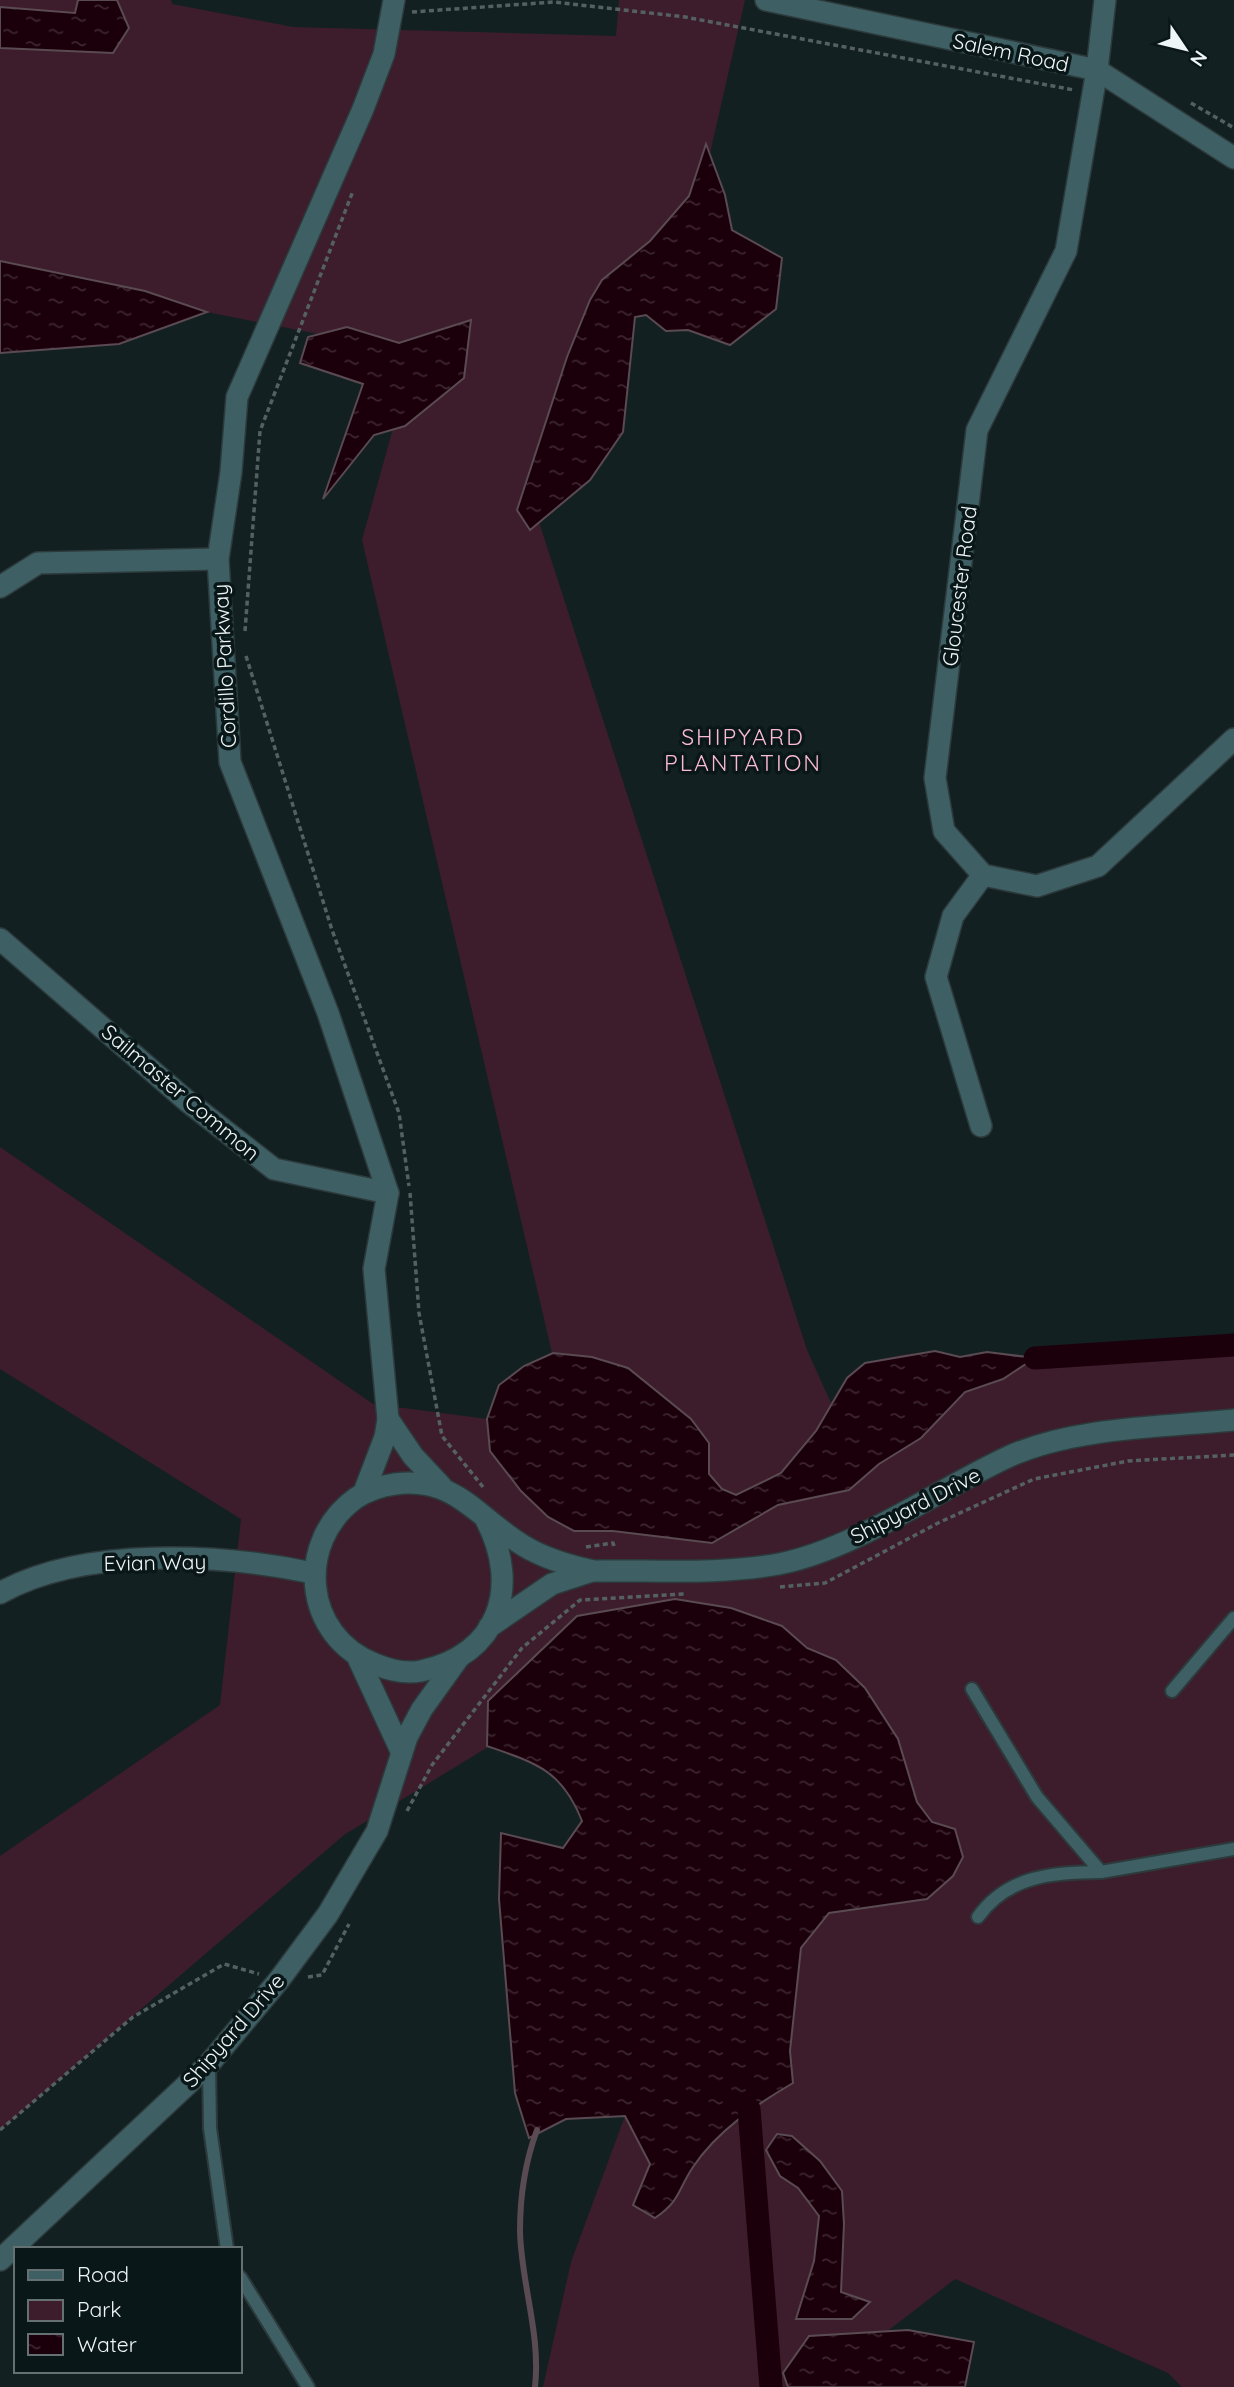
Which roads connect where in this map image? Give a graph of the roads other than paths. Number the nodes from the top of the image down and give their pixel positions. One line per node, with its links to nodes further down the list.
1 (394, 0): 6 (street, Cordillo Parkway)
2 (766, 0): 4 (street, Salem Road)
3 (1105, 0): 4 (street, Gloucester Road)
4 (1097, 71): 5 (street, Salem Road); 9 (street, Gloucester Road)
5 (1234, 158)
6 (218, 559): 7 (street); 12 (street, Cordillo Parkway)
7 (0, 587)
8 (1234, 739): 9 (street)
9 (983, 875): 11 (street)
10 (0, 939): 12 (street, Sailmaster Common)
11 (981, 1126)
12 (388, 1192): 13 (street, Cordillo Parkway)
13 (388, 1419): 15 (street, Cordillo Parkway); 16 (street, Cordillo Parkway)
14 (1234, 1420): 18 (street, Shipyard Drive)
15 (442, 1487): 16 (street); 17 (street)
16 (364, 1492): 19 (street)
17 (486, 1520): 18 (street, Shipyard Drive); 22 (street)
18 (594, 1571): 22 (street, Shipyard Drive)
19 (313, 1573): 20 (street, Evian Way); 24 (street)
20 (0, 1593)
21 (1234, 1618): 26 (lane)
22 (489, 1627): 23 (street)
23 (460, 1656): 24 (street); 27 (street, Shipyard Drive)
24 (358, 1658): 27 (street)
25 (972, 1689): 29 (lane)
26 (1172, 1691)
27 (402, 1753): 31 (street, Shipyard Drive)
28 (1234, 1849): 29 (lane)
29 (1101, 1872): 30 (lane)
30 (978, 1917)
31 (209, 2064): 32 (lane); 33 (street, Shipyard Drive)
32 (227, 2247)
33 (0, 2260)
34 (242, 2280): 35 (lane)
35 (307, 2387)

